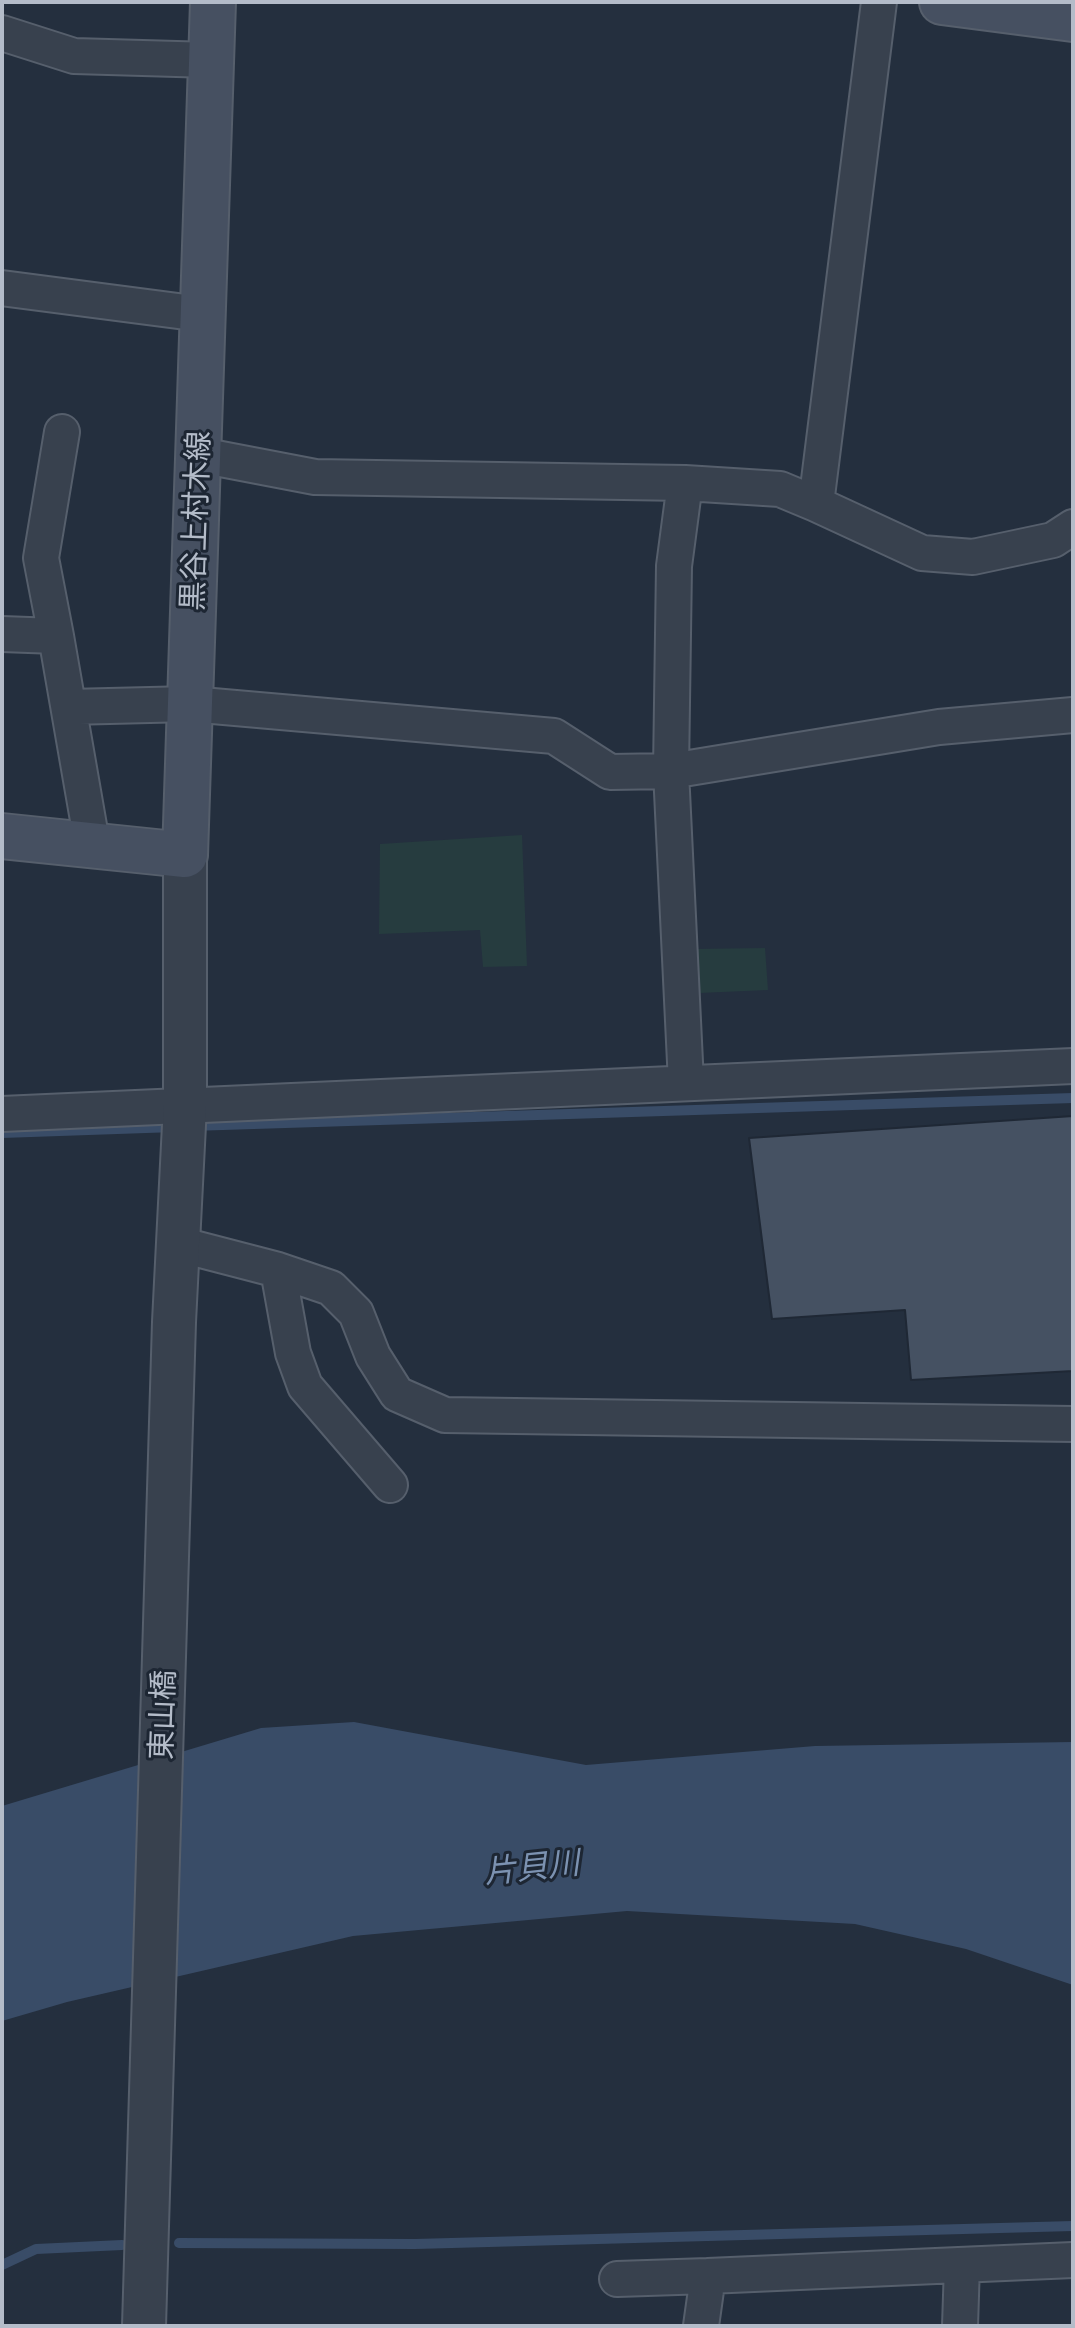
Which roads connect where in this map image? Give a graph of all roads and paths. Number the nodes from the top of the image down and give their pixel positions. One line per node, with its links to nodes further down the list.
1 (213, 2): 6 (main road, 黒谷上村木線)
2 (879, 2): 12 (street)
3 (942, 2): 4 (main road)
4 (1073, 19)
5 (2, 33): 6 (street)
6 (211, 60): 8 (main road, 黒谷上村木線)
7 (2, 288): 8 (street)
8 (201, 314): 10 (main road, 黒谷上村木線)
9 (62, 432): 15 (street)
10 (200, 455): 11 (street); 16 (main road, 黒谷上村木線)
11 (685, 483): 12 (street); 19 (street)
12 (816, 504): 13 (street)
13 (1073, 527)
14 (2, 634): 15 (street)
15 (56, 636): 17 (street)
16 (190, 704): 17 (street); 19 (street); 22 (main road, 黒谷上村木線)
17 (69, 707): 21 (street)
18 (1073, 715): 19 (street)
19 (671, 771): 24 (street)
20 (2, 836): 21 (main road)
21 (92, 843): 22 (main road)
22 (185, 855): 25 (street, 東山橋)
23 (1073, 1066): 24 (street)
24 (686, 1083): 25 (street)
25 (185, 1105): 26 (street); 27 (street, 東山橋)
26 (2, 1114)
27 (178, 1244): 28 (street); 35 (street, 東山橋)
28 (278, 1270): 29 (street); 30 (street)
29 (1073, 1424)
30 (390, 1485)
31 (1073, 2260): 32 (street)
32 (962, 2265): 33 (street); 37 (street)
33 (708, 2276): 34 (street); 36 (street)
34 (617, 2279)
35 (144, 2326)
36 (701, 2326)
37 (960, 2326)

